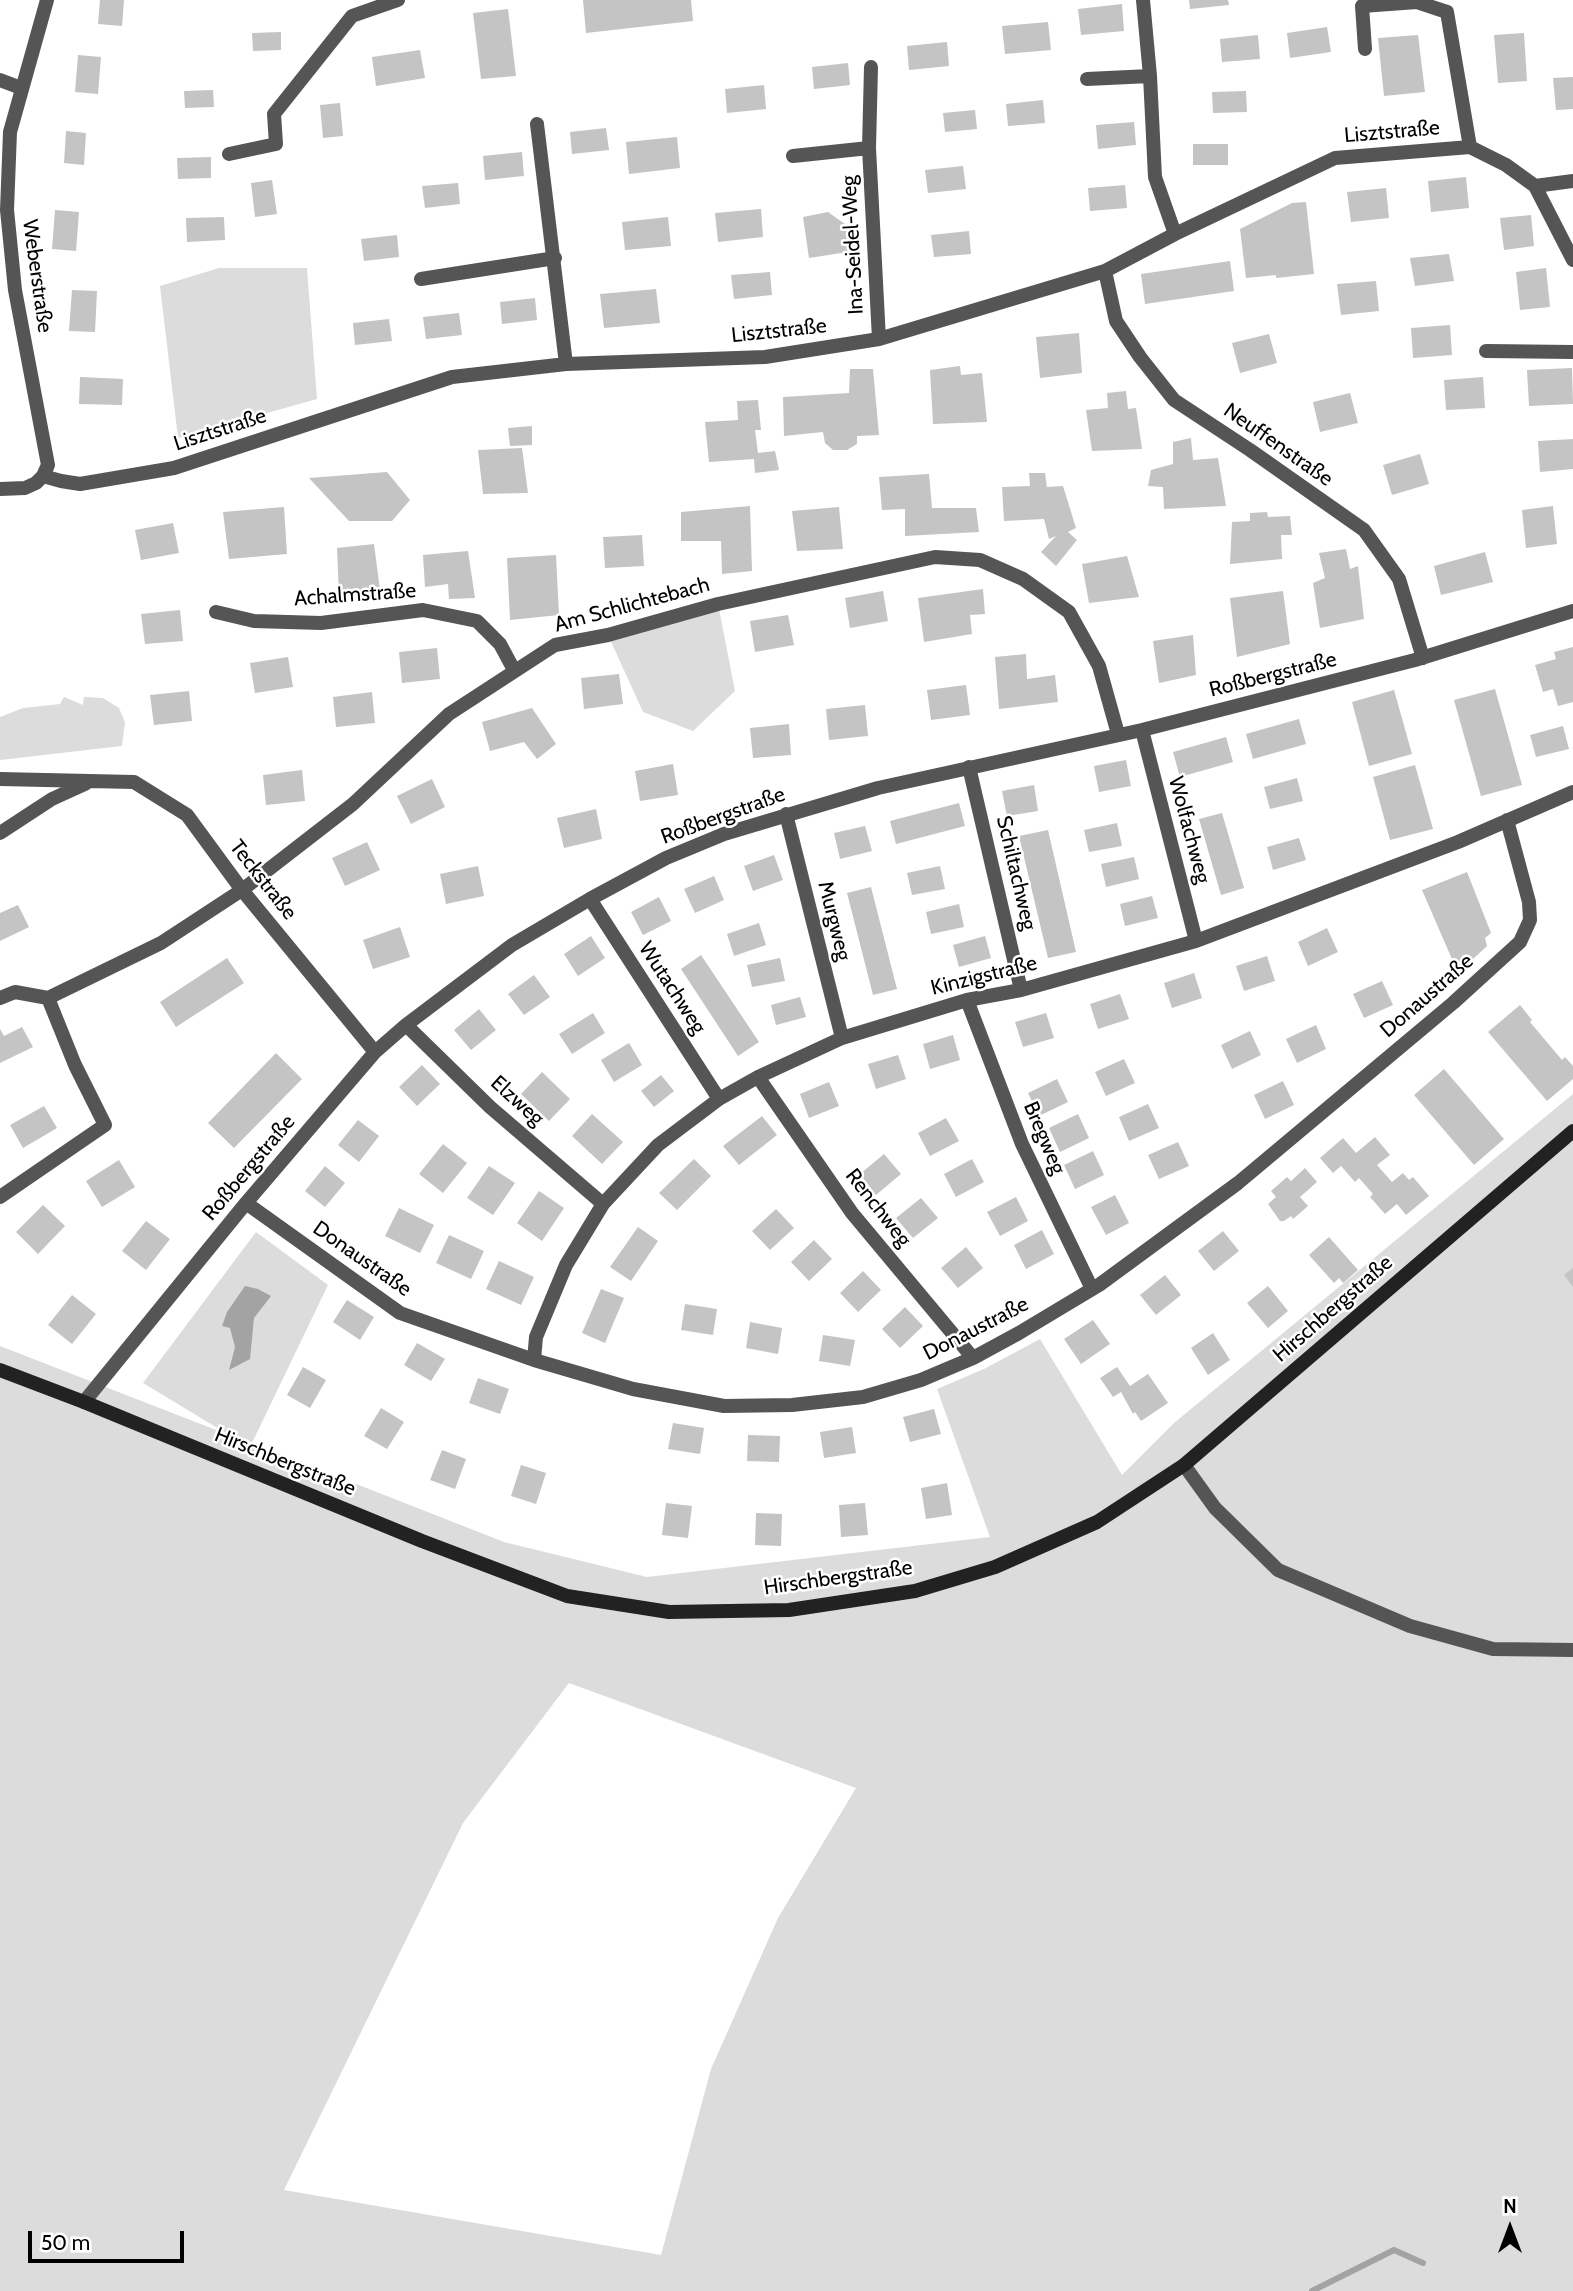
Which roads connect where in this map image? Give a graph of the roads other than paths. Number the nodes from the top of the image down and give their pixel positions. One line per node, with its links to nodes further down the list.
1 (47, 0): 10 (street, Weberstraße)
2 (398, 0): 14 (street)
3 (1143, 0): 7 (street)
4 (1398, 1): 5 (street); 12 (street)
5 (1365, 49)
6 (871, 67): 13 (street, Ina-Seidel-Weg)
7 (1150, 76): 8 (street); 18 (street)
8 (1087, 79)
9 (0, 80): 10 (street)
10 (21, 88): 27 (street, Weberstraße)
11 (537, 124): 19 (street)
12 (1470, 147): 17 (street, Lisztstraße); 18 (street, Lisztstraße)
13 (869, 148): 15 (street, Ina-Seidel-Weg); 23 (street, Ina-Seidel-Weg)
14 (229, 154)
15 (793, 156)
16 (1573, 181): 17 (street)
17 (1535, 186): 20 (street, Lisztstraße)
18 (1174, 234): 21 (street, Lisztstraße)
19 (555, 258): 22 (street); 26 (street)
20 (1573, 260)
21 (1105, 271): 23 (street, Lisztstraße); 31 (street, Neuffenstraße)
22 (421, 279)
23 (879, 340): 26 (street, Lisztstraße)
24 (1486, 351): 25 (street)
25 (1573, 352)
26 (566, 364): 27 (street, Lisztstraße)
27 (43, 476): 28 (street)
28 (0, 489)
29 (1573, 611): 31 (street, Roßbergstraße)
30 (216, 612): 32 (street, Achalmstraße)
31 (1423, 658): 33 (street, Roßbergstraße)
32 (514, 670): 34 (street, Am Schlichtebach); 42 (street, Am Schlichtebach)
33 (1142, 730): 34 (street, Roßbergstraße); 44 (street, Wolfachweg)
34 (1118, 734): 35 (street, Roßbergstraße)
35 (969, 766): 39 (street, Roßbergstraße); 45 (street, Schiltachweg)
36 (0, 779): 37 (street, Teckstraße)
37 (90, 782): 41 (street, Teckstraße); 42 (street, Teckstraße)
38 (1573, 792): 40 (street, Kinzigstraße)
39 (786, 814): 43 (street, Roßbergstraße); 50 (street, Murgweg)
40 (1507, 820): 44 (street, Kinzigstraße); 58 (street, Donaustraße)
41 (0, 833)
42 (242, 890): 47 (street, Am Schlichtebach); 51 (street, Teckstraße)
43 (590, 899): 49 (street, Roßbergstraße); 53 (street, Wutachweg)
44 (1196, 941): 45 (street, Kinzigstraße)
45 (1021, 990): 48 (street, Kinzigstraße)
46 (0, 998): 47 (street)
47 (48, 998): 55 (street)
48 (967, 1000): 50 (street, Kinzigstraße); 58 (street, Bregweg)
49 (406, 1025): 51 (street, Roßbergstraße); 57 (street, Elzweg)
50 (842, 1038): 52 (street, Kinzigstraße)
51 (375, 1052): 56 (street, Roßbergstraße)
52 (758, 1077): 53 (street, Kinzigstraße); 59 (street, Renchweg)
53 (719, 1099): 57 (street, Kinzigstraße)
54 (1573, 1131): 63 (street, Hirschbergstraße)
55 (0, 1197)
56 (246, 1203): 60 (street, Donaustraße); 62 (street, Roßbergstraße)
57 (603, 1204): 60 (street, Kinzigstraße)
58 (1091, 1289): 59 (street, Donaustraße)
59 (973, 1358): 60 (street, Donaustraße)
60 (534, 1360)
61 (0, 1370): 62 (street, Hirschbergstraße)
62 (84, 1402): 63 (street, Hirschbergstraße)
63 (1184, 1465): 64 (street)
64 (1573, 1650)

